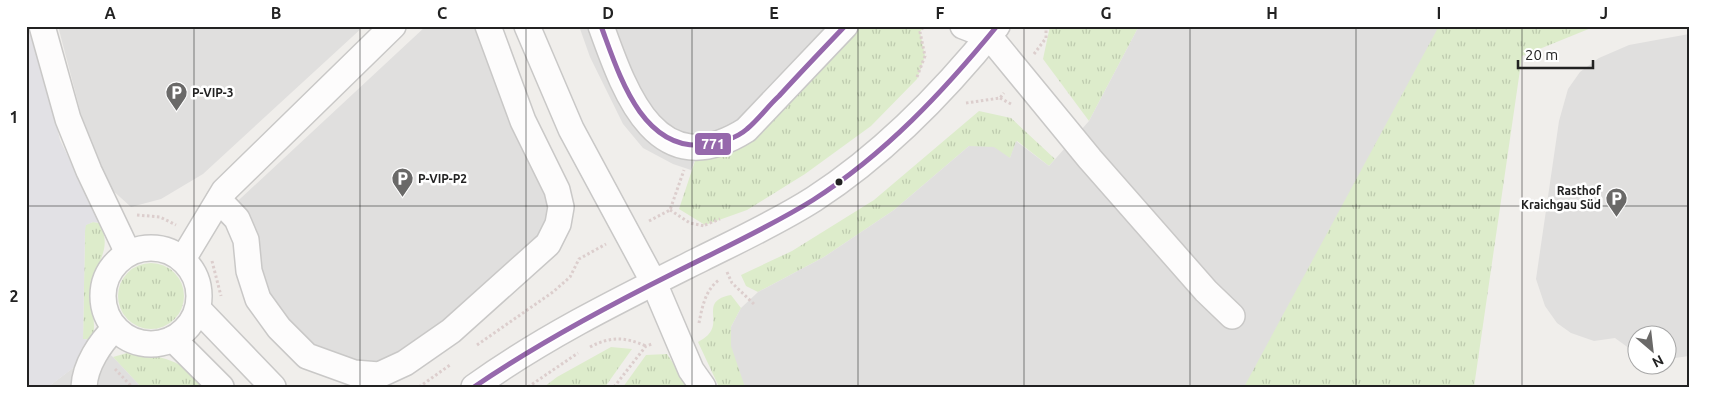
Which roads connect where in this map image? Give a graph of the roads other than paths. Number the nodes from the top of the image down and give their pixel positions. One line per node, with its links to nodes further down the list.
1 (42, 26): 10 (street)
2 (393, 26): 9 (street)
3 (488, 26): 9 (street)
4 (527, 26): 12 (street)
5 (601, 26): 6 (street)
6 (845, 26)
7 (963, 26): 8 (street)
8 (990, 29): 12 (street); 14 (street)
9 (219, 200): 11 (street)
10 (128, 253): 11 (street); 15 (street)
11 (184, 259): 13 (street)
12 (654, 283): 21 (street); 22 (street)
13 (198, 309): 16 (street); 17 (street)
14 (1232, 316)
15 (115, 328): 16 (street); 19 (street)
16 (173, 339): 18 (street)
17 (229, 343): 18 (street); 20 (street)
18 (214, 379)
19 (84, 387)
20 (273, 387)
21 (474, 387)
22 (703, 387)

